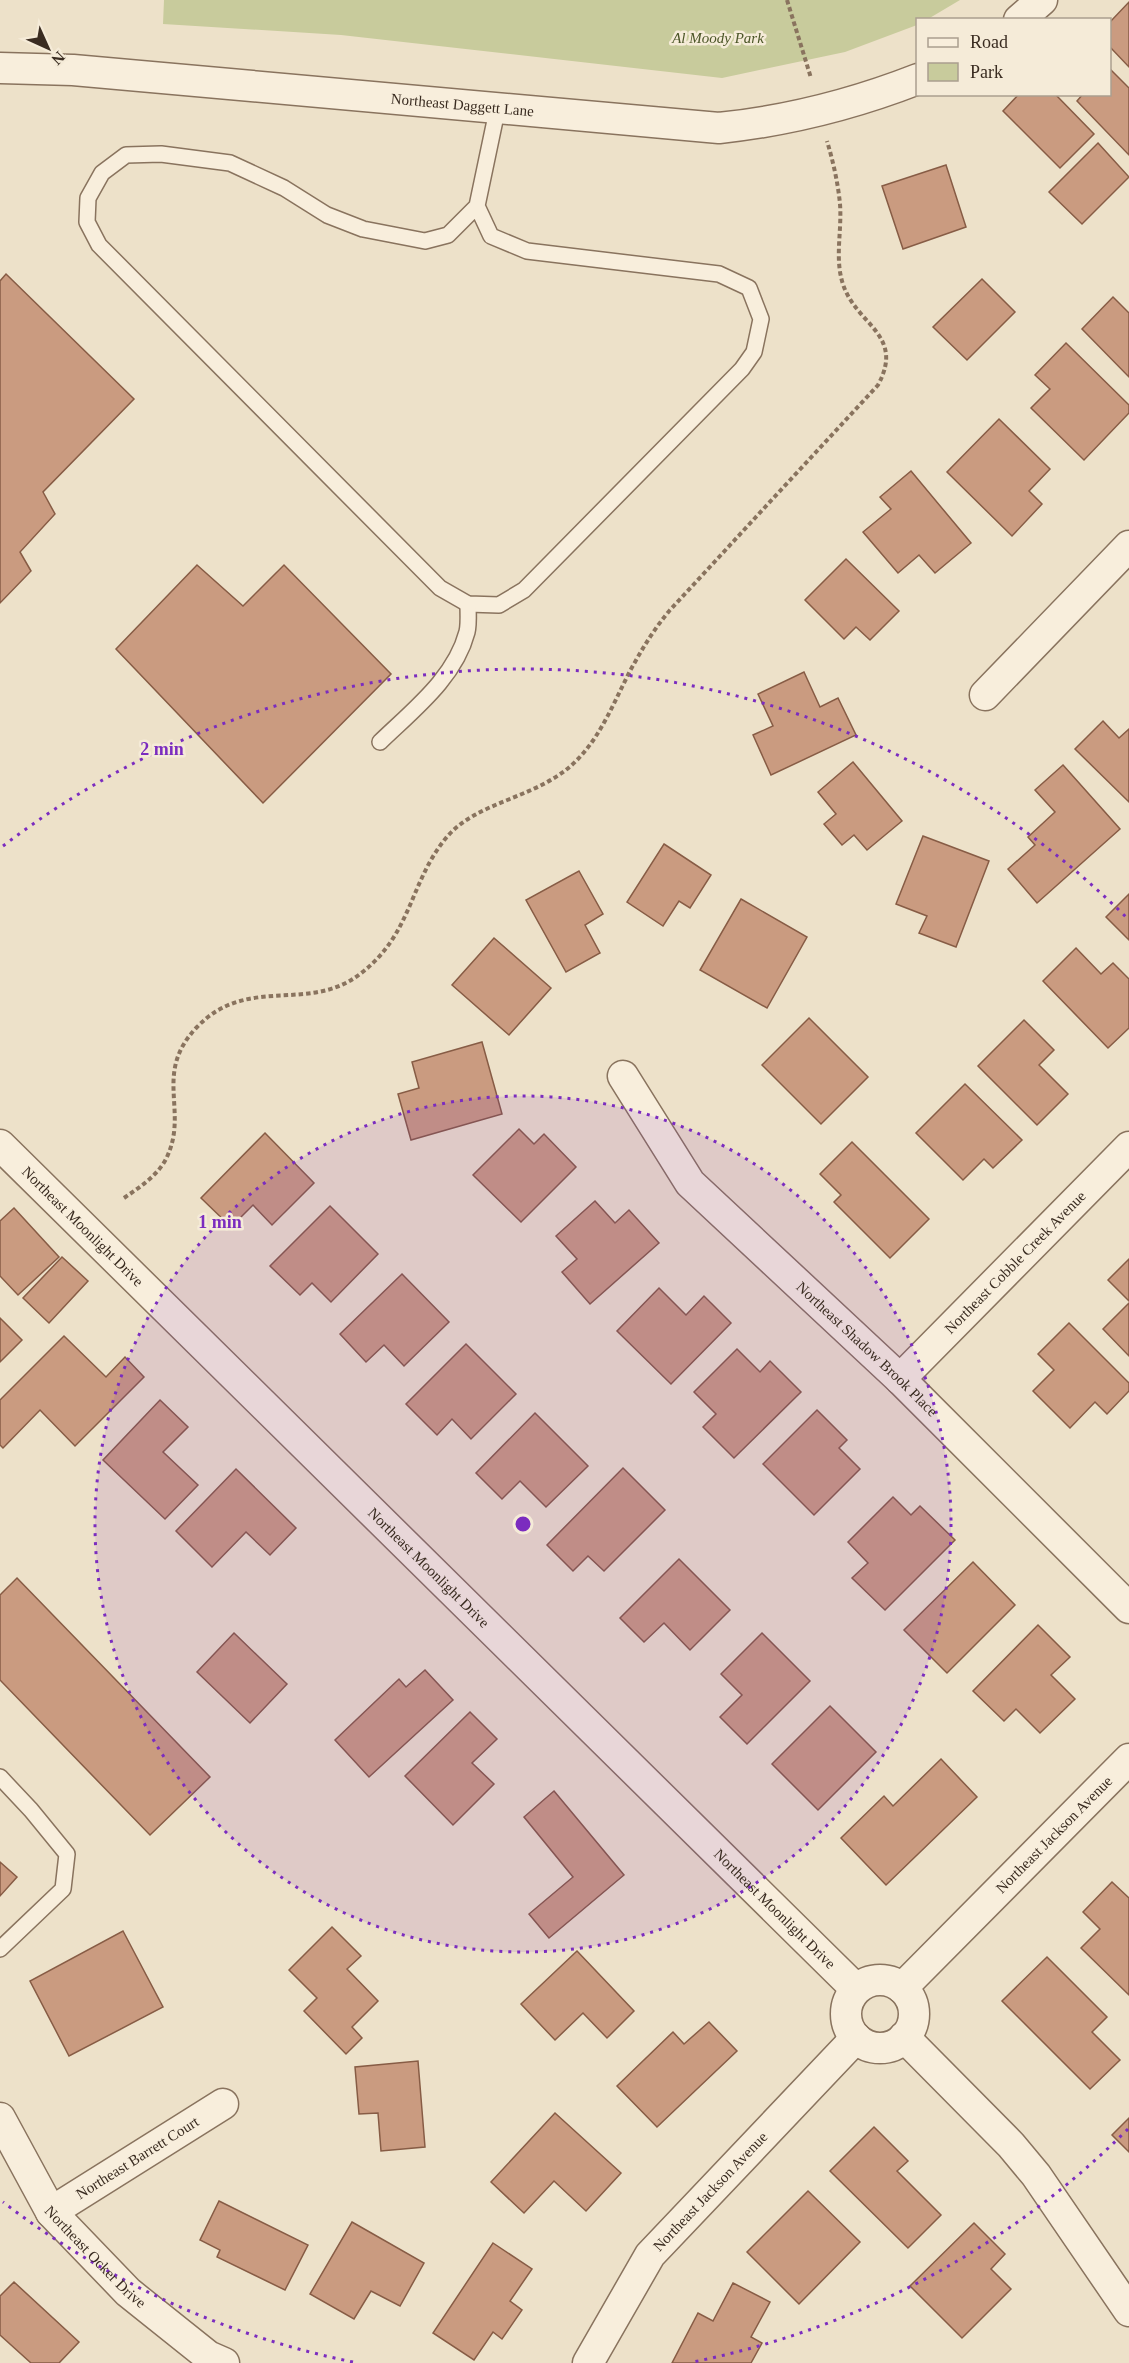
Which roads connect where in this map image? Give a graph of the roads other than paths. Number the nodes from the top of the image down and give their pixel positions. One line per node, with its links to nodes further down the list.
1 (1042, 0): 2 (street)
2 (1021, 18)
3 (0, 68): 5 (street, Northeast Daggett Lane)
4 (916, 80): 5 (street, Northeast Daggett Lane)
5 (498, 106): 6 (lane)
6 (477, 206): 8 (lane); 8 (lane)
7 (1129, 546): 9 (street)
8 (468, 604): 10 (lane)
9 (986, 695)
10 (380, 742)
11 (623, 1076): 14 (street, Northeast Shadow Brook Place)
12 (0, 1145): 20 (street, Northeast Moonlight Drive)
13 (1129, 1147): 14 (street, Northeast Cobble Creek Avenue)
14 (900, 1378): 15 (street, Northeast Shadow Brook Place)
15 (1129, 1608)
16 (1129, 1759): 19 (street, Northeast Jackson Avenue)
17 (0, 1777): 18 (lane)
18 (0, 1949)
19 (902, 1988): 20 (street); 21 (street)
20 (856, 1989): 22 (street)
21 (904, 2037): 22 (street); 26 (street)
22 (856, 2038): 28 (street, Northeast Jackson Avenue)
23 (223, 2104): 25 (street, Northeast Barrett Court)
24 (0, 2118): 25 (street, Northeast Ocker Drive)
25 (51, 2212): 27 (street, Northeast Ocker Drive)
26 (1129, 2311)
27 (224, 2363)
28 (588, 2363)

